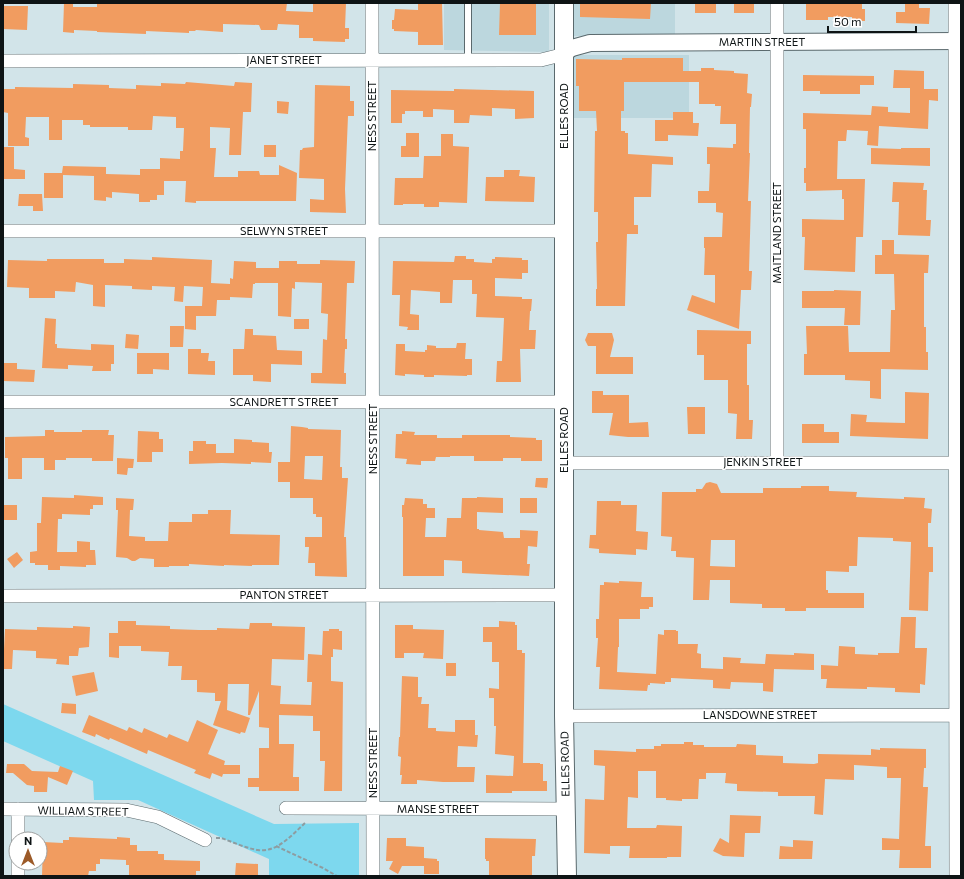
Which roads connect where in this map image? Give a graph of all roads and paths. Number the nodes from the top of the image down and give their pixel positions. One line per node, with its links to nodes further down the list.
1 (372, 3): 10 (street, NESS STREET)
2 (468, 3): 11 (lane)
3 (564, 3): 8 (main road, ELLES ROAD)
4 (778, 3): 7 (street, MAITLAND STREET)
5 (955, 3): 6 (street)
6 (958, 41): 7 (street, MARTIN STREET); 20 (street)
7 (777, 42): 8 (street, MARTIN STREET); 18 (street, MAITLAND STREET)
8 (564, 52): 11 (street, JANET STREET); 12 (main road, ELLES ROAD)
9 (3, 61): 10 (street, JANET STREET)
10 (373, 61): 11 (street, JANET STREET); 14 (street, NESS STREET)
11 (468, 61)
12 (564, 231): 14 (street, SELWYN STREET); 17 (main road, ELLES ROAD)
13 (3, 232): 14 (street, SELWYN STREET)
14 (372, 232): 16 (street, NESS STREET)
15 (3, 402): 16 (street, SCANDRETT STREET)
16 (373, 402): 17 (street, SCANDRETT STREET); 21 (street, NESS STREET)
17 (564, 402): 19 (main road, ELLES ROAD)
18 (777, 462): 19 (street, JENKIN STREET); 20 (street, JENKIN STREET)
19 (564, 463): 22 (main road, ELLES ROAD)
20 (958, 463): 24 (street)
21 (373, 595): 22 (street, PANTON STREET); 23 (street, PANTON STREET); 28 (street, NESS STREET)
22 (565, 595): 25 (main road, ELLES ROAD)
23 (3, 596)
24 (956, 715): 25 (street, LANSDOWNE STREET); 38 (street)
25 (564, 716): 30 (main road, ELLES ROAD)
26 (286, 808): 28 (street, MANSE STREET)
27 (3, 809): 29 (street, WILLIAM STREET)
28 (373, 809): 30 (street, MANSE STREET); 36 (street, NESS STREET)
29 (18, 810): 32 (street); 33 (street, WILLIAM STREET)
30 (565, 810): 37 (main road, ELLES ROAD)
31 (306, 822): 34 (path)
32 (18, 831)
33 (209, 839): 34 (path)
34 (276, 846): 35 (path)
35 (337, 876)
36 (373, 876)
37 (567, 876)
38 (956, 876)

